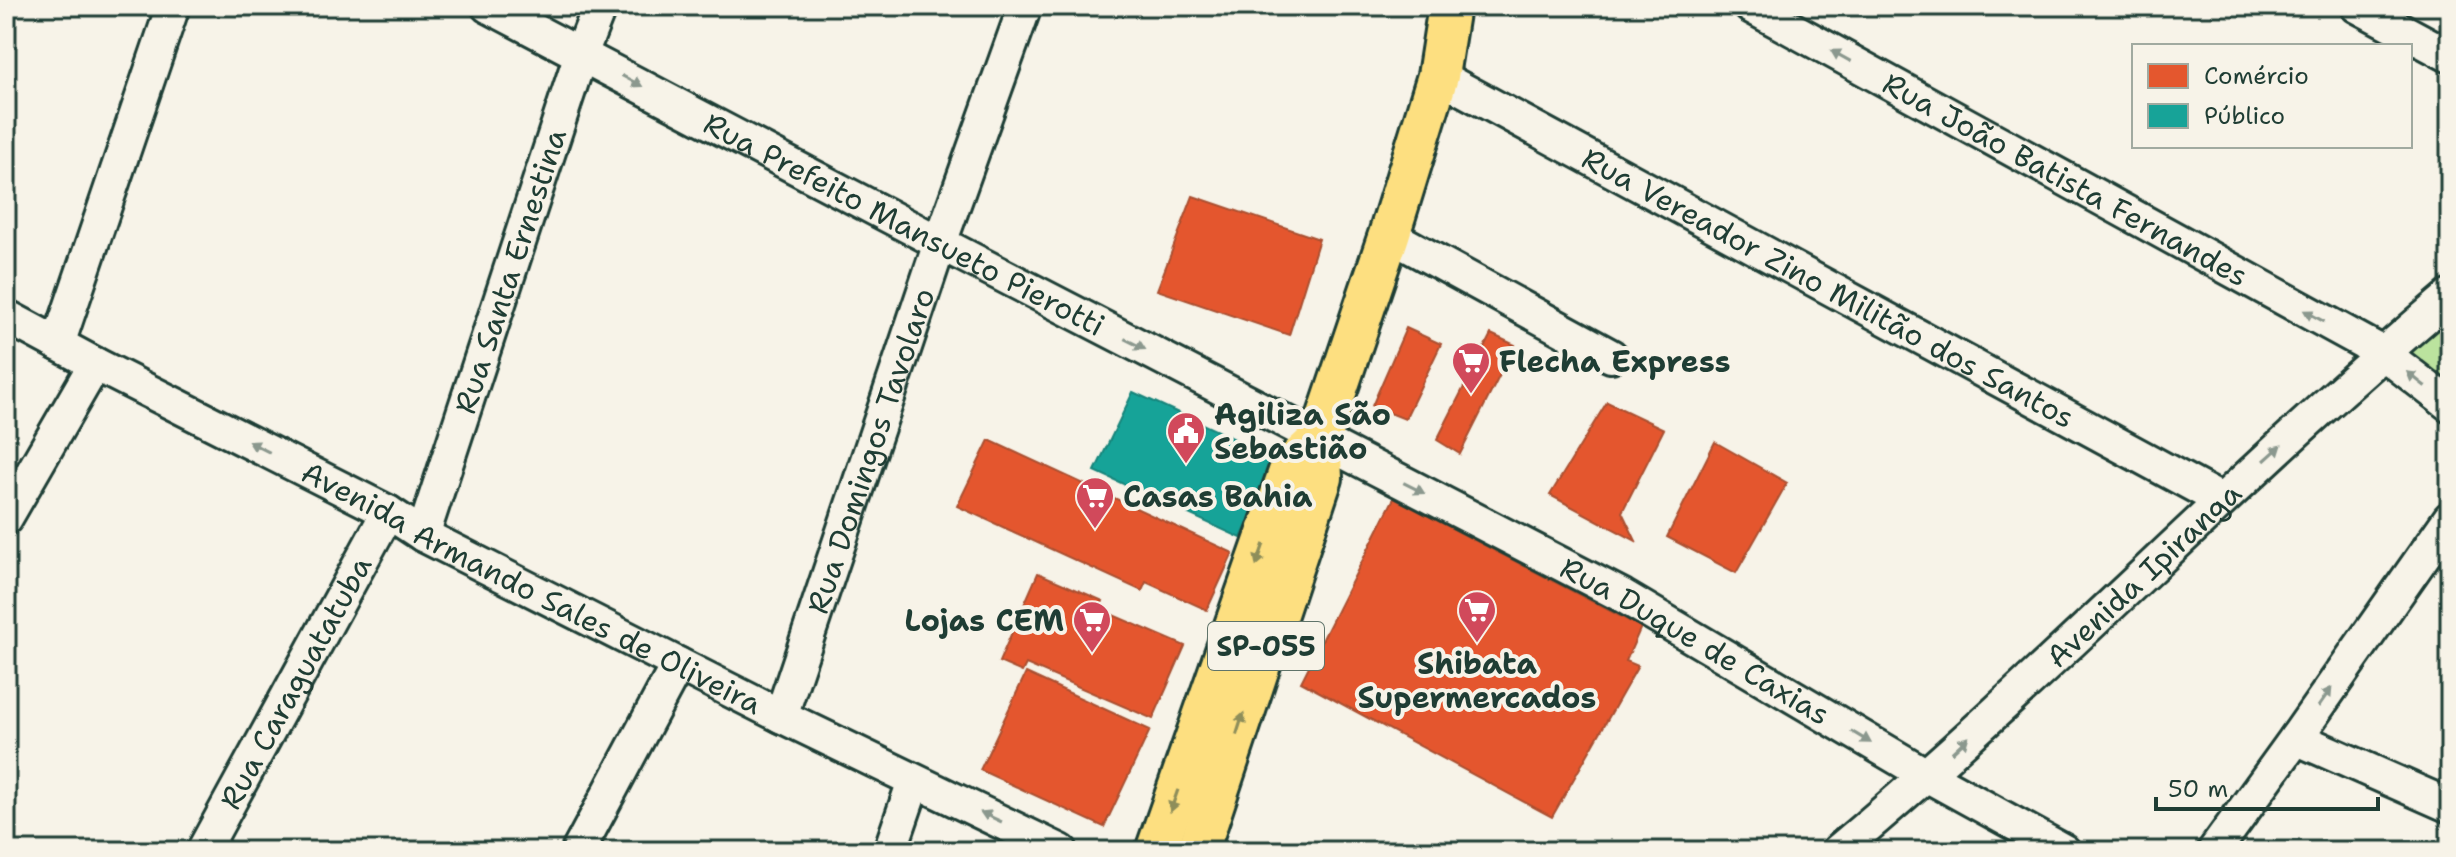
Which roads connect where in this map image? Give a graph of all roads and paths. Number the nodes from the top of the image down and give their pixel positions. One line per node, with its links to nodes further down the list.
1 (173, 6): 16 (street)
2 (488, 6): 9 (street, Rua Prefeito Mansueto Pierotti)
3 (600, 6): 9 (street, Rua Santa Ernestina)
4 (1025, 6): 13 (street, Rua Domingos Tavolaro)
5 (1449, 6): 11 (main road, SP-055)
6 (1473, 6): 11 (main road, SP-055)
7 (1750, 6): 17 (street, Rua João Batista Fernandes, one-way to 7)
8 (2357, 6): 10 (street)
9 (581, 54): 13 (street, Rua Prefeito Mansueto Pierotti, one-way to 13); 26 (street, Rua Santa Ernestina)
10 (2450, 56)
11 (1438, 76): 12 (main road, SP-055); 22 (street, Rua Vereador Zino Militão dos Santos)
12 (1389, 235): 18 (street); 21 (main road, SP-055)
13 (940, 243): 21 (street, Rua Prefeito Mansueto Pierotti, one-way to 21); 28 (street, Rua Domingos Tavolaro)
14 (2450, 296): 17 (street, Avenida Ipiranga)
15 (6, 316): 16 (street, Avenida Armando Sales de Oliveira)
16 (58, 344): 19 (street, Avenida Armando Sales de Oliveira)
17 (2383, 353): 20 (street, Rua João Batista Fernandes, one-way to 17); 22 (street, Avenida Ipiranga, one-way to 17)
18 (1611, 356)
19 (95, 364): 23 (street, Avenida Armando Sales de Oliveira, one-way to 19); 24 (street)
20 (2450, 405)
21 (1320, 439): 30 (street, Rua Duque de Caxias, one-way to 30); 37 (main road, one-way to 37); 38 (main road, SP-055, one-way to 21)
22 (2221, 500): 30 (street, Avenida Ipiranga, one-way to 22)
23 (388, 512): 26 (street, Avenida Armando Sales de Oliveira); 33 (street, Rua Caraguatatuba)
24 (6, 518)
25 (2450, 518): 29 (street, one-way to 25)
26 (423, 535): 27 (street, Avenida Armando Sales de Oliveira)
27 (678, 664): 28 (street, Avenida Armando Sales de Oliveira); 34 (street)
28 (781, 716): 31 (street, Avenida Armando Sales de Oliveira)
29 (2296, 738): 32 (street); 41 (street)
30 (1928, 776): 39 (street, Avenida Ipiranga); 40 (street, Rua Duque de Caxias)
31 (914, 781): 35 (street); 36 (street, Avenida Armando Sales de Oliveira, one-way to 31)
32 (2450, 806)
33 (203, 851)
34 (578, 851)
35 (890, 851)
36 (1061, 851)
37 (1156, 851)
38 (1198, 851)
39 (1838, 851)
40 (2064, 851)
41 (2214, 851)

